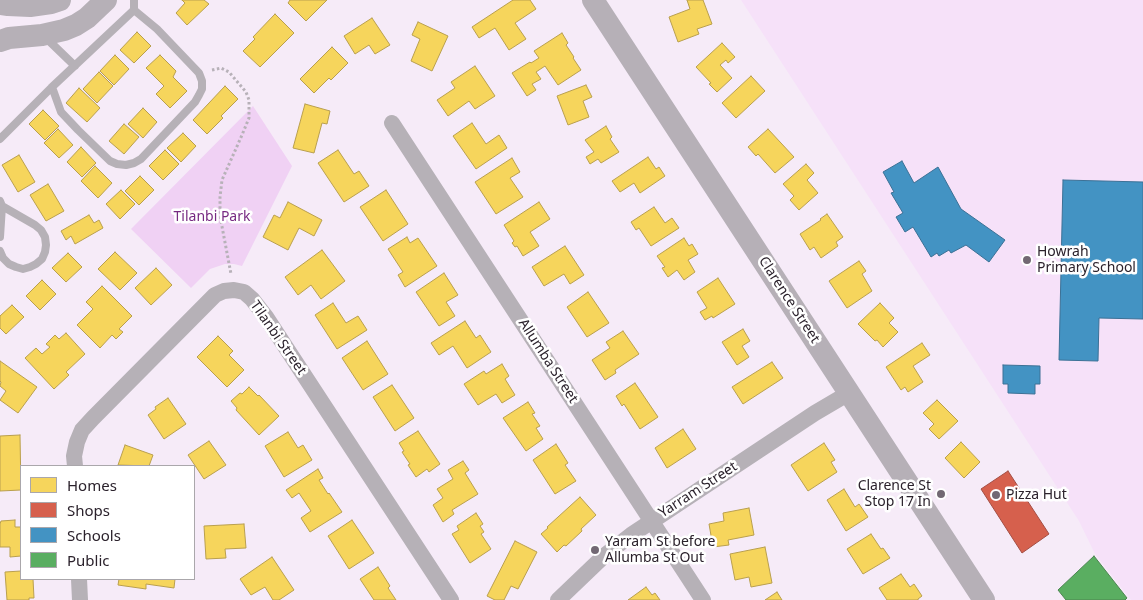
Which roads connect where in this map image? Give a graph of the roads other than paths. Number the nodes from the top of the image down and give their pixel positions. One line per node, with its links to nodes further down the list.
1 (60, 0): 5 (main road)
2 (106, 0): 7 (main road)
3 (134, 0): 6 (lane)
4 (593, 0): 16 (main road, Clarence Street)
5 (0, 4)
6 (134, 10): 9 (lane); 10 (lane)
7 (42, 35): 8 (main road); 9 (lane)
8 (0, 41)
9 (75, 66): 10 (lane)
10 (52, 87): 12 (lane)
11 (392, 123): 18 (street, Allumba Street)
12 (0, 140)
13 (1, 203): 14 (lane); 15 (lane)
14 (0, 236)
15 (0, 251)
16 (849, 393): 18 (street, Yarram Street); 24 (main road, Clarence Street)
17 (75, 465): 21 (street, Tilanbi Street)
18 (651, 521): 22 (street, Yarram Street); 23 (street, Allumba Street)
19 (79, 580): 20 (street)
20 (80, 600)
21 (451, 600)
22 (558, 600)
23 (703, 600)
24 (984, 600)

